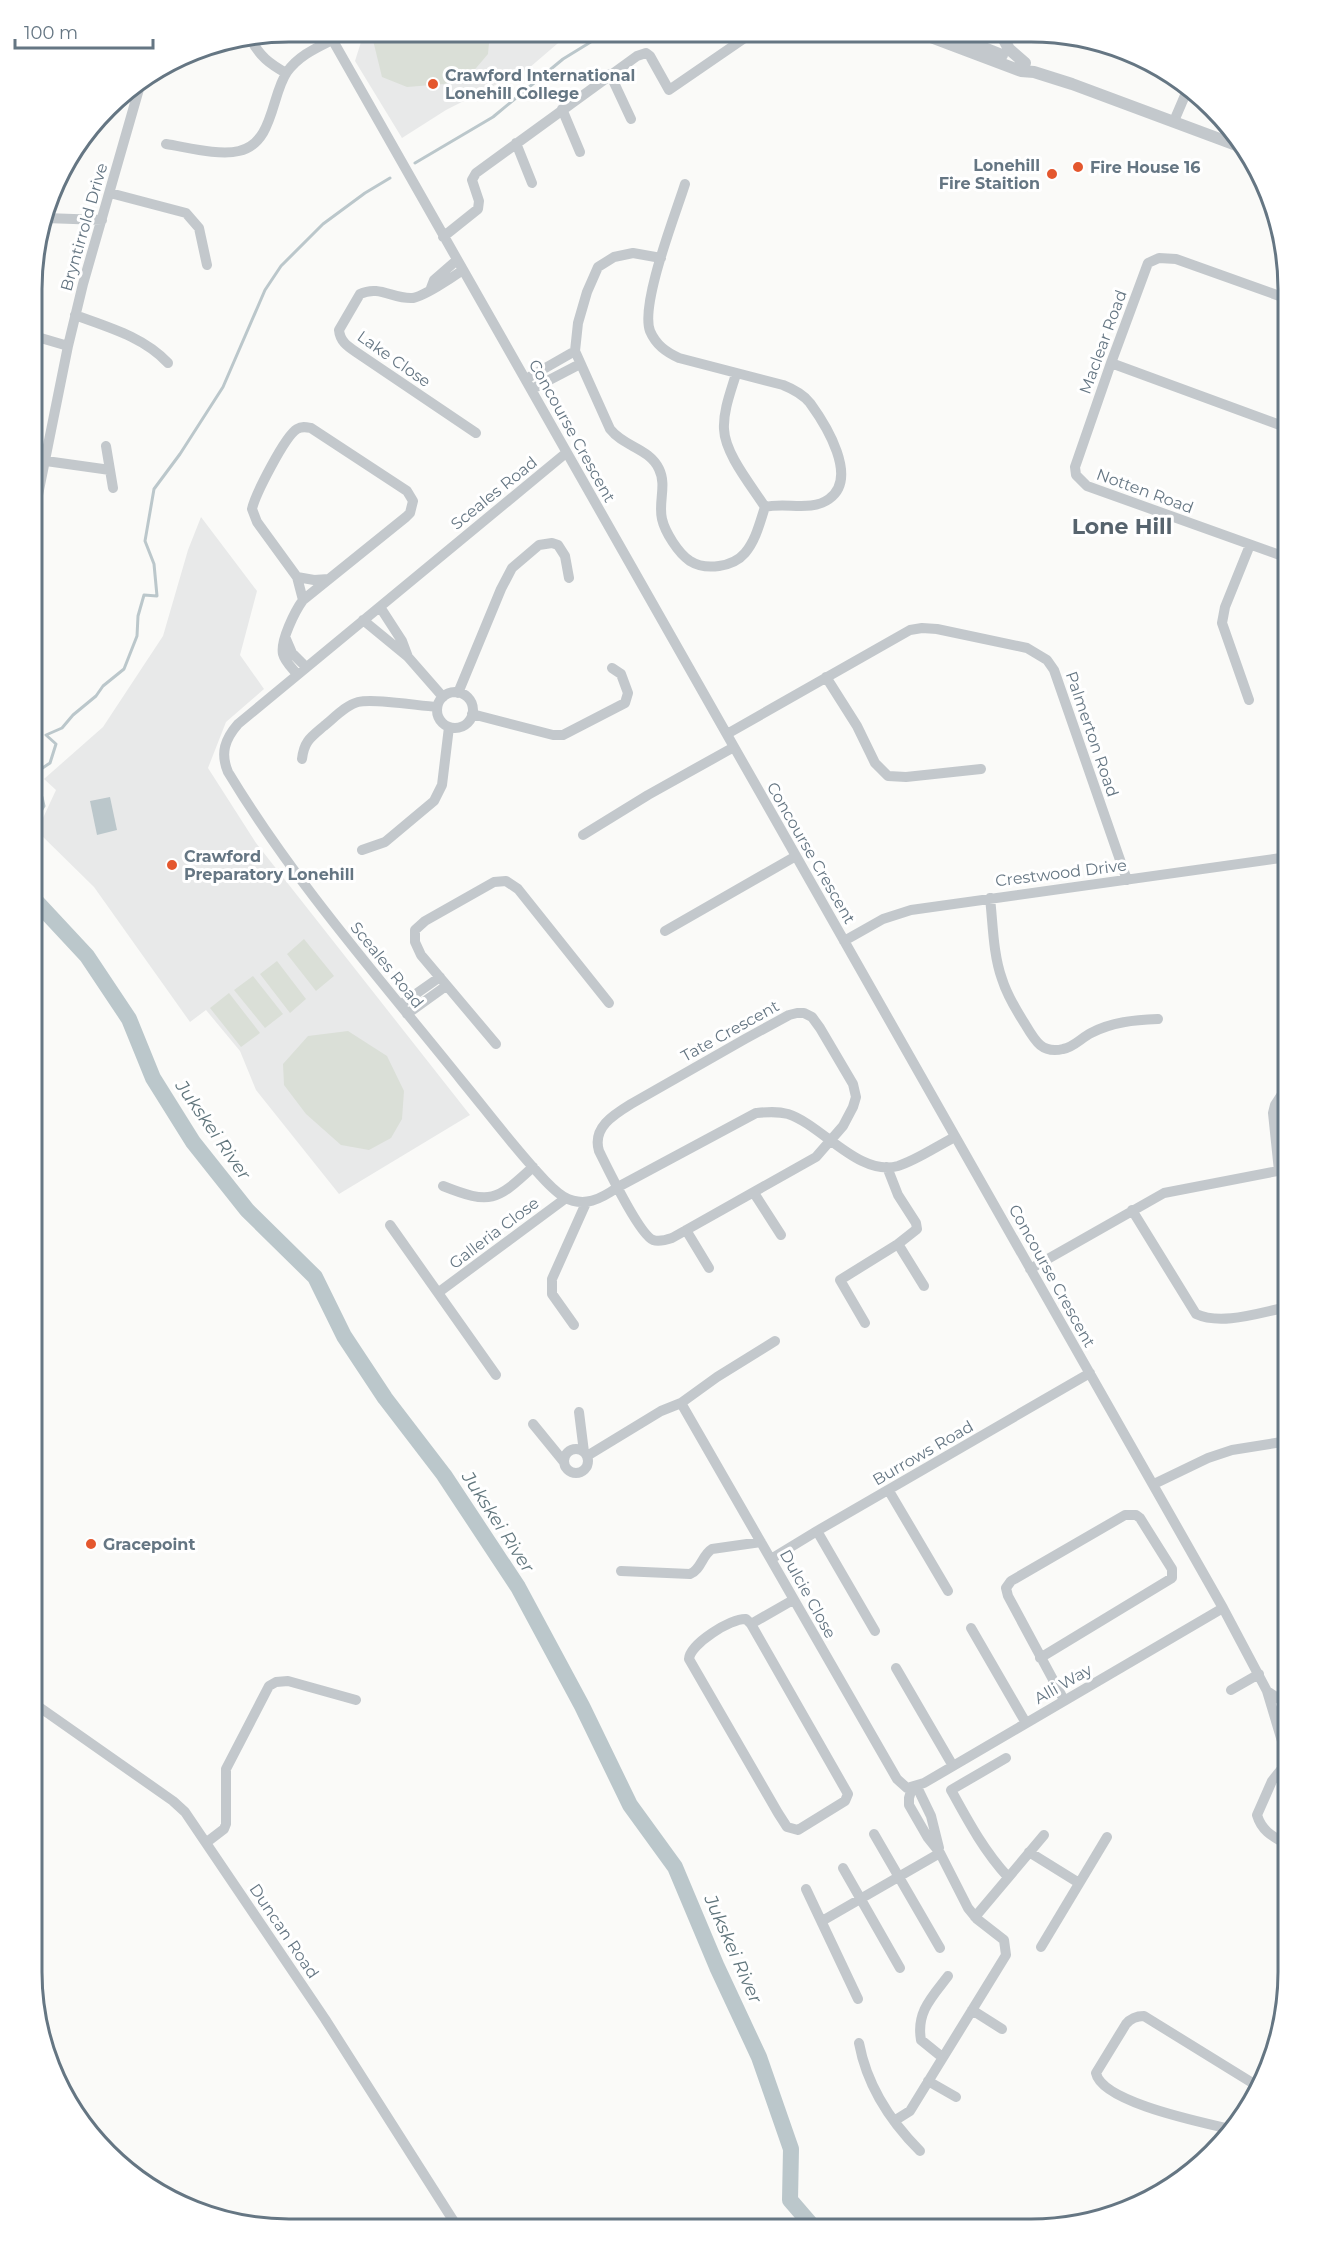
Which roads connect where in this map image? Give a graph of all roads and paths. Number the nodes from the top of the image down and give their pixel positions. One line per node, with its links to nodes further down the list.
1 (322, 42): 9 (street)
2 (333, 42): 25 (street, Concourse Crescent)
3 (740, 42): 10 (street)
4 (944, 42): 8 (street)
5 (968, 42): 8 (street)
6 (1005, 42): 8 (street)
7 (254, 45): 9 (street)
8 (1029, 68): 15 (street)
9 (286, 73): 18 (street)
10 (610, 74): 13 (street); 14 (street)
11 (137, 95): 22 (street, Bryntirrold Drive)
12 (1185, 96): 15 (street)
13 (562, 109): 17 (street); 19 (street)
14 (631, 119)
15 (1174, 121): 16 (street)
16 (1229, 142)
17 (516, 143): 20 (street); 25 (street)
18 (166, 144)
19 (580, 152)
20 (532, 183)
21 (685, 184): 26 (street)
22 (110, 193): 24 (street, Bryntirrold Drive); 28 (street)
23 (52, 218): 24 (street)
24 (102, 220): 32 (street, Bryntirrold Drive)
25 (443, 237): 27 (street, Concourse Crescent)
26 (662, 258): 35 (street); 39 (street)
27 (457, 260): 29 (street, Concourse Crescent); 30 (street)
28 (207, 265)
29 (463, 270): 30 (street, Lake Close); 40 (street, Concourse Crescent)
30 (431, 288): 43 (street, Lake Close)
31 (1278, 295): 37 (street, Maclear Road)
32 (75, 315): 34 (street, Bryntirrold Drive); 36 (street)
33 (42, 338): 34 (street)
34 (68, 345): 46 (street, Bryntirrold Drive)
35 (575, 351): 38 (street); 40 (street)
36 (168, 363)
37 (1111, 363): 42 (street); 47 (street, Maclear Road)
38 (580, 364): 41 (street); 51 (street)
39 (736, 374): 51 (street); 51 (street)
40 (526, 379): 41 (street, Concourse Crescent)
41 (532, 389): 45 (street, Concourse Crescent)
42 (1278, 425)
43 (476, 433)
44 (106, 446): 48 (street)
45 (566, 453): 58 (street, Sceales Road); 70 (street, Concourse Crescent)
46 (46, 460): 48 (street); 49 (street, Bryntirrold Drive)
47 (1077, 460): 52 (street, Notten Road)
48 (110, 470): 50 (street)
49 (42, 478)
50 (113, 488)
51 (765, 507)
52 (1250, 545): 53 (street, Notten Road); 66 (street)
53 (1278, 555)
54 (297, 577): 56 (street); 56 (street); 57 (street)
55 (569, 578): 64 (street)
56 (328, 579): 57 (street)
57 (303, 600): 62 (street)
58 (380, 607): 59 (street, Sceales Road); 60 (street)
59 (363, 620): 60 (street); 62 (street, Sceales Road)
60 (408, 657): 65 (street)
61 (612, 668): 68 (street)
62 (302, 671): 84 (street, Sceales Road)
63 (826, 677): 70 (street, Palmerton Road); 73 (street); 78 (street, Palmerton Road)
64 (458, 693): 65 (street); 68 (street)
65 (443, 697): 67 (street)
66 (1250, 700)
67 (437, 707): 69 (street); 72 (street)
68 (472, 714): 69 (street)
69 (449, 727): 75 (street)
70 (727, 734): 71 (street, Concourse Crescent)
71 (734, 747): 74 (street); 76 (street, Concourse Crescent)
72 (302, 759)
73 (981, 769)
74 (583, 835)
75 (362, 850)
76 (796, 856): 80 (street); 81 (street, Concourse Crescent)
77 (1278, 858): 78 (street, Crestwood Drive)
78 (1127, 880): 79 (street, Crestwood Drive)
79 (990, 898): 81 (street, Crestwood Drive); 86 (street)
80 (665, 931)
81 (844, 941): 89 (street, Concourse Crescent)
82 (443, 981): 83 (street); 84 (street); 85 (street); 87 (street)
83 (609, 1003)
84 (400, 1005): 85 (street, Sceales Road)
85 (407, 1014): 92 (street, Sceales Road)
86 (1158, 1019)
87 (496, 1044)
88 (1278, 1100): 91 (street)
89 (955, 1137): 93 (street); 106 (street, Concourse Crescent)
90 (830, 1139): 93 (street); 96 (street); 96 (street, Tate Crescent); 97 (street)
91 (1278, 1142)
92 (533, 1167): 95 (street, Galleria Close); 98 (street, Sceales Road)
93 (887, 1167): 104 (street)
94 (1278, 1171): 100 (street)
95 (443, 1186)
96 (618, 1187): 99 (street); 102 (street)
97 (754, 1192): 102 (street); 103 (street)
98 (566, 1198): 99 (street, Sceales Road); 108 (street, Galleria Close)
99 (586, 1203): 111 (street)
100 (1132, 1210): 106 (street); 109 (street)
101 (390, 1225): 108 (street)
102 (686, 1230): 105 (street)
103 (781, 1235)
104 (897, 1244): 107 (street); 110 (street)
105 (709, 1268)
106 (1030, 1269): 113 (street, Concourse Crescent)
107 (924, 1286)
108 (439, 1292): 114 (street)
109 (1278, 1309)
110 (865, 1323)
111 (574, 1325)
112 (776, 1341): 115 (street)
113 (1090, 1373): 121 (street, Concourse Crescent); 122 (street, Burrows Road)
114 (496, 1376)
115 (681, 1403): 119 (street); 124 (street, Dulcie Close)
116 (579, 1412): 119 (street)
117 (533, 1424): 120 (street)
118 (1278, 1443): 121 (street)
119 (585, 1454): 120 (street); 120 (street)
120 (564, 1462)
121 (1154, 1484): 129 (street, Concourse Crescent)
122 (889, 1491): 123 (street, Burrows Road); 127 (street)
123 (817, 1531): 125 (street, Burrows Road); 132 (street)
124 (761, 1542): 125 (street, Dulcie Close); 126 (street)
125 (771, 1559): 128 (street, Dulcie Close)
126 (621, 1570)
127 (948, 1591)
128 (793, 1600): 130 (street); 147 (street, Dulcie Close)
129 (1223, 1608): 135 (street, Concourse Crescent); 140 (street, Alli Way)
130 (751, 1624): 130 (street)
131 (971, 1628): 142 (street)
132 (875, 1631)
133 (1040, 1658): 133 (street); 140 (street)
134 (896, 1668): 145 (street)
135 (1259, 1674): 136 (street); 137 (street, Concourse Crescent)
136 (1231, 1690)
137 (1267, 1691): 138 (street); 143 (street, Concourse Crescent)
138 (1278, 1698)
139 (356, 1700): 152 (street)
140 (1064, 1700): 142 (street, Alli Way)
141 (42, 1709): 152 (street, Duncan Road)
142 (1026, 1723): 145 (street, Alli Way)
143 (1278, 1728)
144 (1006, 1758): 157 (street)
145 (953, 1766): 147 (street, Alli Way)
146 (1278, 1774): 151 (street)
147 (915, 1787): 154 (street)
148 (874, 1833): 156 (street)
149 (1044, 1835): 153 (street)
150 (1107, 1836): 158 (street)
151 (1278, 1839)
152 (207, 1842): 178 (street, Duncan Road)
153 (1029, 1852): 157 (street); 158 (street)
154 (940, 1853): 156 (street); 161 (street)
155 (843, 1868): 160 (street)
156 (898, 1875): 160 (street); 164 (street)
157 (1008, 1877): 161 (street)
158 (1079, 1883): 163 (street)
159 (806, 1889): 162 (street)
160 (860, 1898): 162 (street); 165 (street)
161 (975, 1917): 168 (street)
162 (822, 1921): 167 (street)
163 (1041, 1947)
164 (940, 1948)
165 (900, 1968)
166 (948, 1976): 171 (street)
167 (858, 1999)
168 (972, 2010): 169 (street); 171 (street)
169 (1002, 2029)
170 (859, 2043): 175 (street)
171 (942, 2057): 172 (street)
172 (928, 2081): 174 (street); 175 (street)
173 (1252, 2083): 176 (street)
174 (956, 2097)
175 (894, 2121): 177 (street)
176 (1223, 2127)
177 (920, 2151)
178 (453, 2219)

